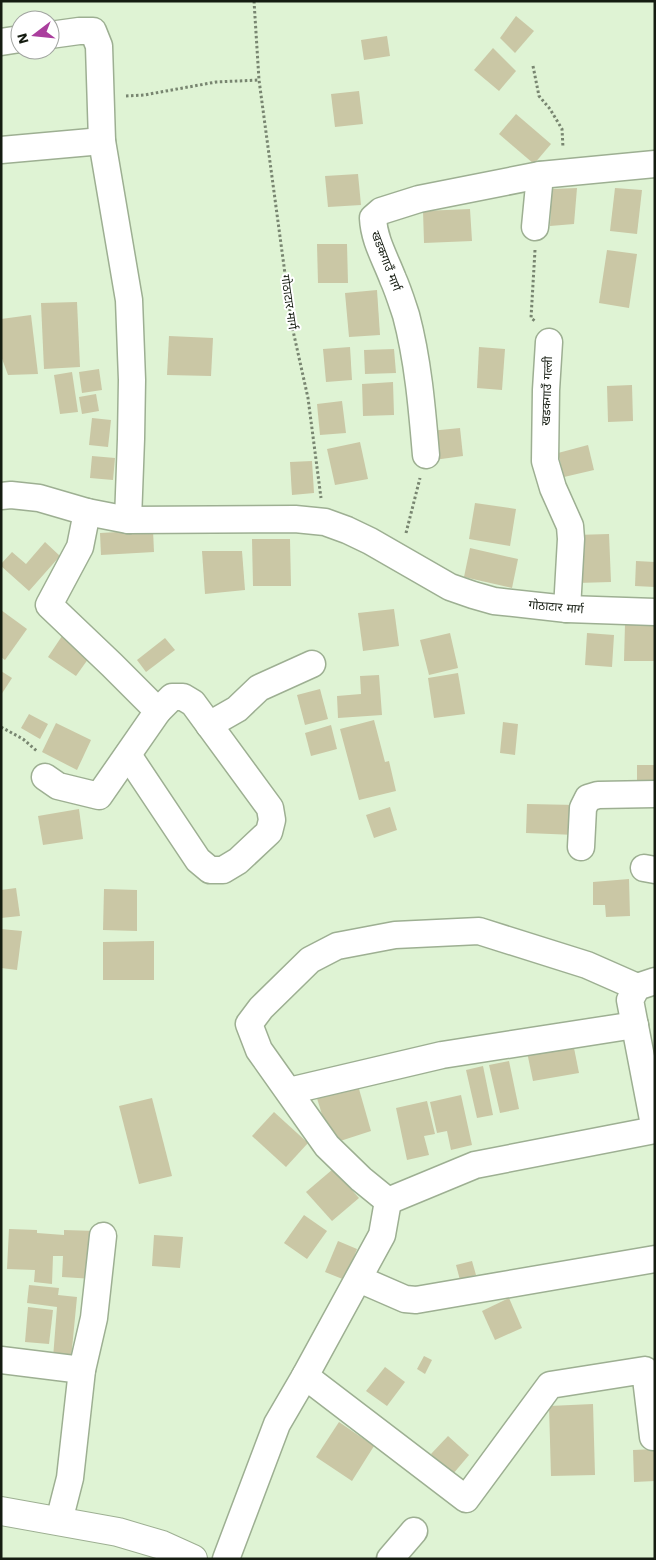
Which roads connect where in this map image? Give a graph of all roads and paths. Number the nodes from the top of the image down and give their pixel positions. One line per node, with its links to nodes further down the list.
1 (254, 1): 4 (path, गोठाटार मार्ग)
2 (60, 34): 5 (street)
3 (533, 66): 9 (path)
4 (259, 80): 5 (path); 16 (path, गोठाटार मार्ग)
5 (100, 97): 6 (street)
6 (102, 141): 7 (street); 15 (street)
7 (1, 150)
8 (655, 164): 9 (street, खडकगाउँ मार्ग)
9 (552, 174): 10 (street); 12 (street, खडकगाउँ मार्ग)
10 (535, 227): 11 (path, खडकगाउँ गल्ली)
11 (548, 342): 18 (street, खडकगाउँ गल्ली)
12 (426, 455): 17 (path)
13 (1, 496): 14 (street, गोठाटार मार्ग)
14 (87, 512): 15 (street, गोठाटार मार्ग); 21 (street)
15 (128, 520): 16 (street, गोठाटार मार्ग)
16 (325, 522): 17 (street, गोठाटार मार्ग)
17 (400, 558): 18 (street, गोठाटार मार्ग)
18 (566, 609): 19 (street, गोठाटार मार्ग)
19 (655, 612)
20 (312, 664): 22 (street)
21 (158, 711): 22 (street); 24 (street)
22 (209, 724): 24 (street)
23 (1, 727): 25 (path)
24 (128, 755): 25 (street)
25 (45, 777)
26 (655, 794): 27 (street)
27 (581, 847)
28 (646, 984): 29 (street); 30 (street)
29 (635, 1025): 30 (street); 31 (street)
30 (289, 1091): 32 (street)
31 (655, 1130): 32 (street)
32 (388, 1201): 35 (street)
33 (103, 1236): 37 (street)
34 (655, 1259): 35 (street)
35 (359, 1279): 38 (street)
36 (1, 1360): 37 (street)
37 (82, 1370): 41 (street)
38 (305, 1376): 39 (street); 44 (street)
39 (655, 1437)
40 (1, 1511): 41 (main road)
41 (59, 1521): 43 (main road)
42 (414, 1531): 45 (street)
43 (193, 1559)
44 (226, 1559)
45 (390, 1559)

